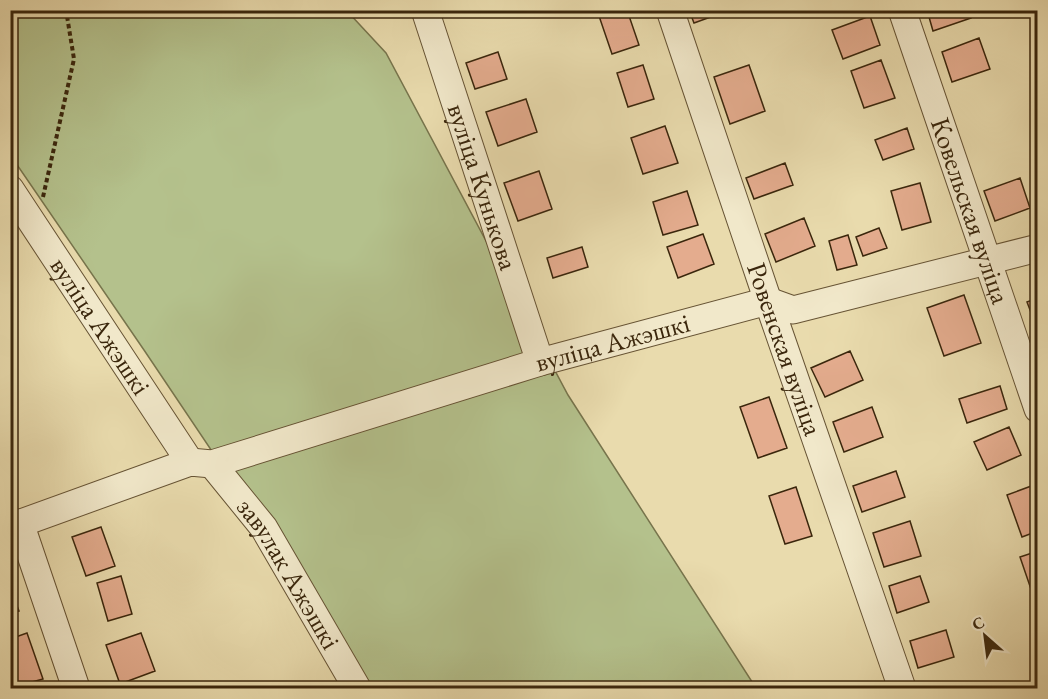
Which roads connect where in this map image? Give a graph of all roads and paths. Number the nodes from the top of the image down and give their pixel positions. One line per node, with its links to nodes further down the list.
1 (66, 10): 6 (path)
2 (425, 10): 10 (street, вуліца Кунькова)
3 (670, 10): 9 (street, Ровенская вуліца)
4 (902, 10): 8 (street, Ковельская вуліца)
5 (10, 189): 6 (street, вуліца Ажэшкі)
6 (36, 226): 12 (street, вуліца Ажэшкі)
7 (1038, 248): 8 (street)
8 (987, 261): 9 (street); 11 (street, Ковельская вуліца)
9 (768, 301): 10 (street, вуліца Ажэшкі); 16 (street, Ровенская вуліца)
10 (540, 362): 12 (street, вуліца Ажэшкі)
11 (1038, 409)
12 (201, 463): 13 (street, вуліца Ажэшкі); 15 (street, завулак Ажэшкі)
13 (15, 525): 14 (street)
14 (76, 688)
15 (357, 688)
16 (902, 688)

